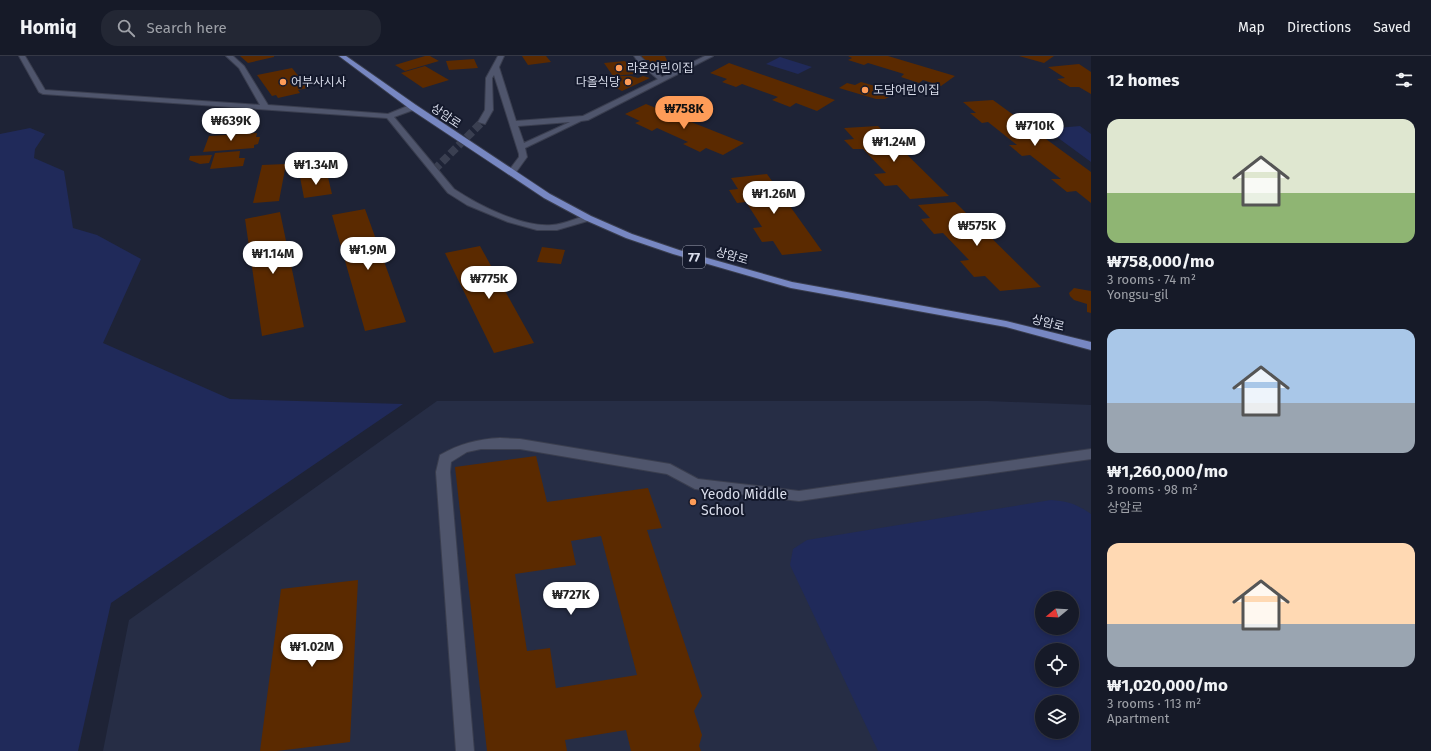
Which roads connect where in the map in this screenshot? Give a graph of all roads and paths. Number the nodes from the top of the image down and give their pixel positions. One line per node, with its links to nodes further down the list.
1 (22, 56): 9 (street)
2 (229, 56): 9 (street)
3 (342, 56): 10 (main road, 상암로 / 77)
4 (501, 56): 7 (street)
5 (637, 56): 8 (street)
6 (710, 56): 8 (street)
7 (495, 66): 11 (street); 11 (street)
8 (662, 80): 13 (street)
9 (266, 108): 12 (street)
10 (413, 108): 12 (street); 17 (main road, 상암로 / 77)
11 (499, 109): 14 (street); 15 (street)
12 (388, 116): 18 (street)
13 (584, 118): 15 (street); 16 (street)
14 (482, 122)
15 (514, 124): 16 (street)
16 (522, 147): 17 (street)
17 (511, 174): 18 (main road, 상암로 / 77)
18 (588, 218): 19 (main road, 상암로 / 77)
19 (1091, 346)
20 (1091, 454): 21 (street)
21 (465, 751)

